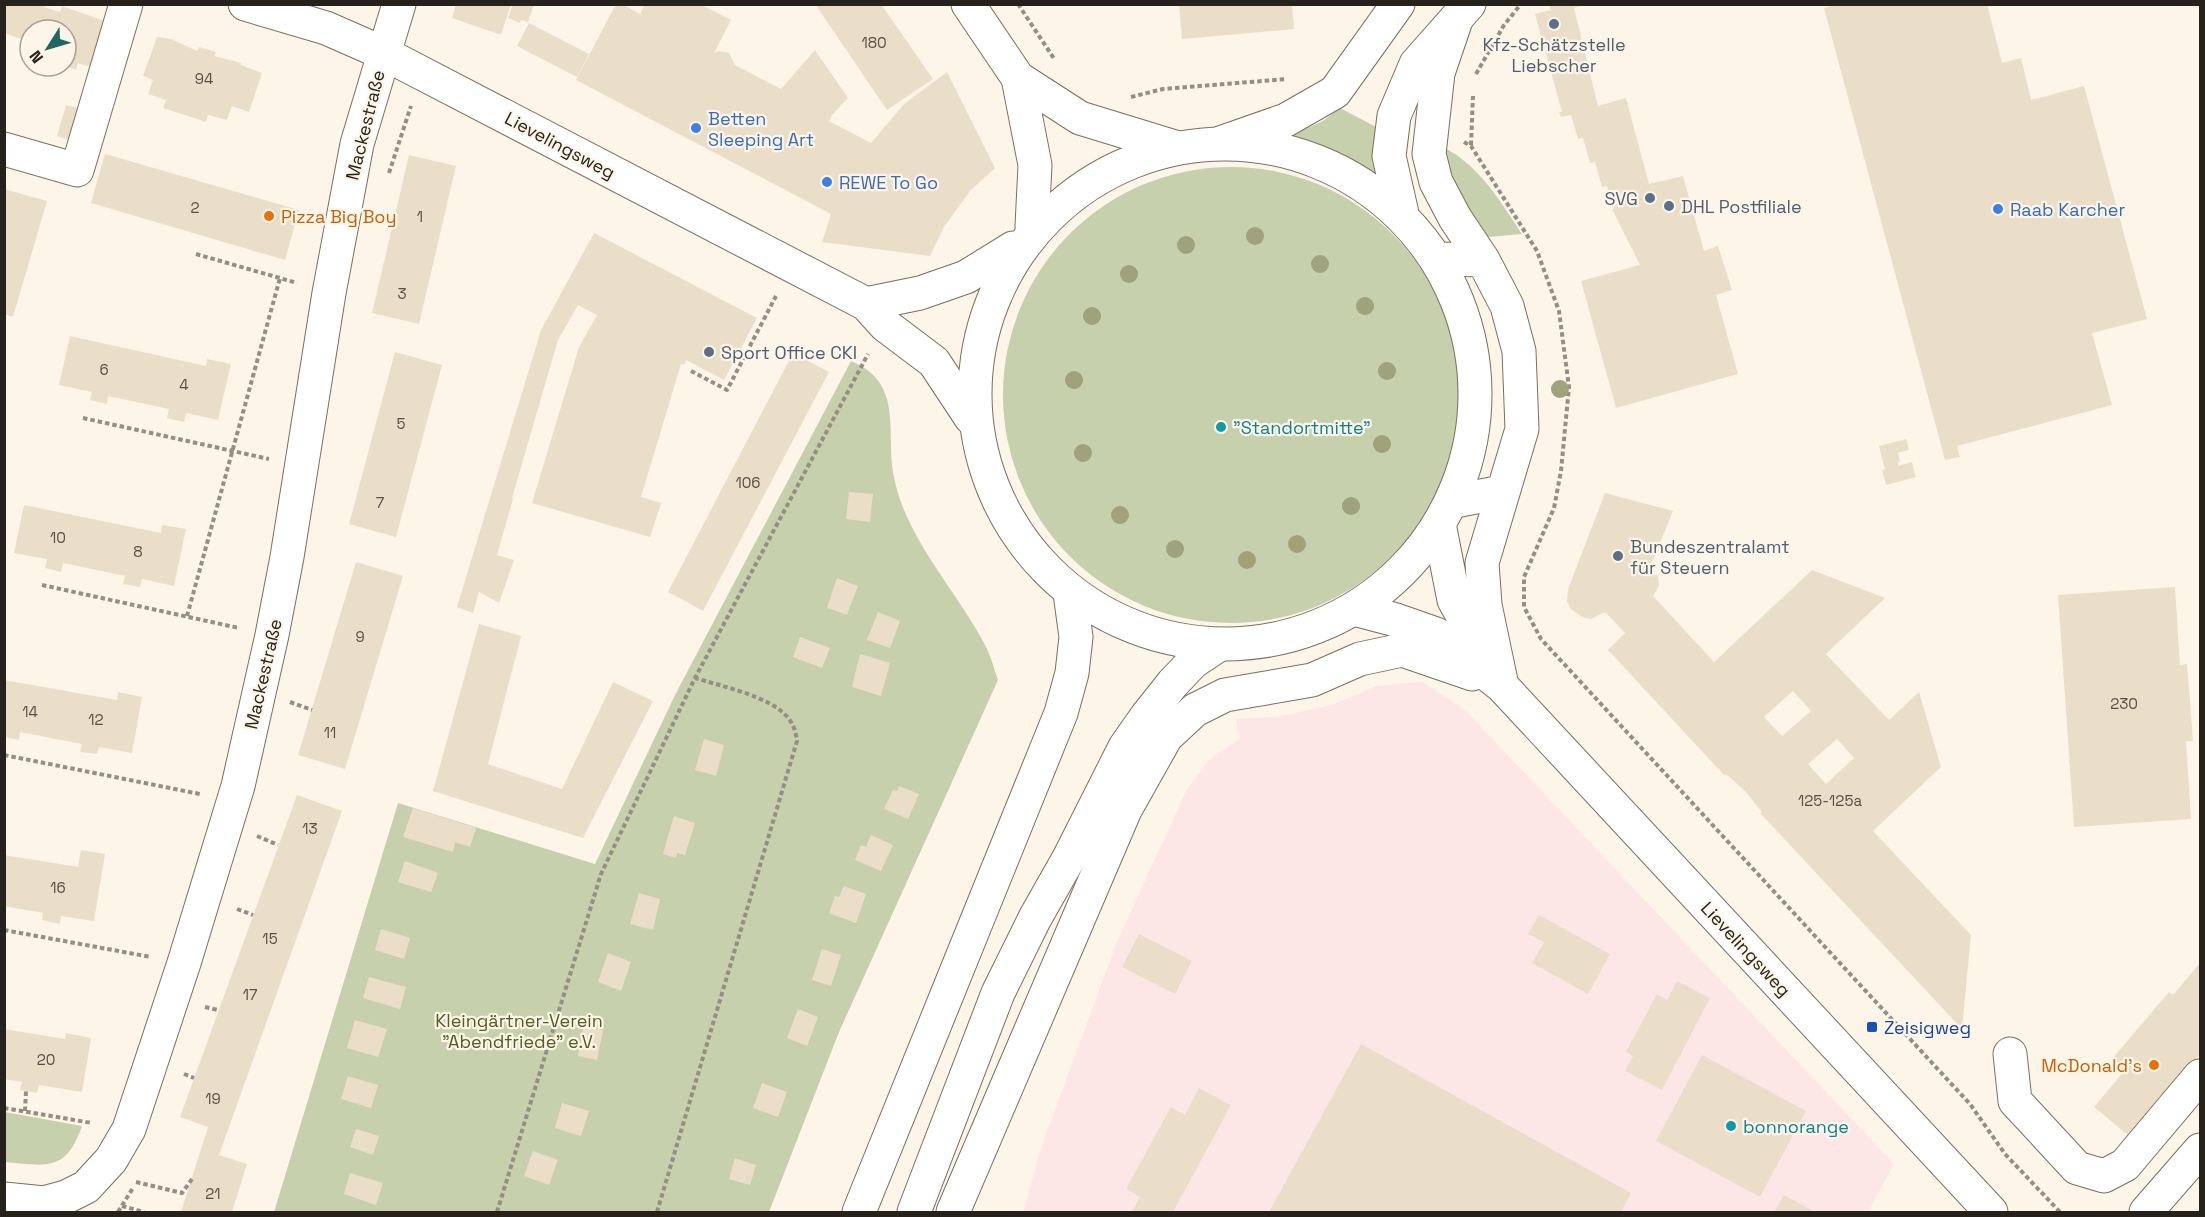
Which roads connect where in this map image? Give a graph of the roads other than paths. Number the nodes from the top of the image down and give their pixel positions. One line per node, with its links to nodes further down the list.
1 (126, 4): 11 (main road)
2 (245, 4): 7 (main road, Lievelingsweg)
3 (399, 4): 7 (main road, Mackestraße)
4 (968, 4): 8 (main road)
5 (1398, 4): 9 (main road)
6 (1462, 12): 12 (main road); 15 (main road)
7 (383, 53): 16 (main road, Lievelingsweg); 28 (main road, Mackestraße)
8 (1018, 78): 10 (main road); 13 (main road)
9 (1220, 143): 10 (main road); 12 (main road)
10 (1178, 148): 13 (main road)
11 (4, 149)
12 (1403, 218): 14 (main road)
13 (1023, 237): 16 (main road); 17 (main road)
14 (1439, 259): 15 (main road); 19 (main road)
15 (1483, 260): 18 (main road)
16 (876, 314): 17 (main road, Lievelingsweg)
17 (971, 418): 20 (main road)
18 (1502, 492): 19 (main road); 23 (main road)
19 (1448, 515): 21 (main road); 23 (main road, Lievelingsweg)
20 (1070, 593): 22 (main road); 29 (main road)
21 (1354, 609): 22 (main road); 23 (main road, Lievelingsweg)
22 (1217, 646): 26 (main road)
23 (1502, 686): 32 (main road); 33 (main road, Lievelingsweg)
24 (2010, 1054): 25 (main road)
25 (2200, 1076)
26 (946, 1128): 30 (main road); 31 (main road)
27 (2200, 1150): 34 (main road)
28 (4, 1199)
29 (859, 1212)
30 (914, 1212)
31 (933, 1212)
32 (953, 1212)
33 (1991, 1212)
34 (2146, 1212)

